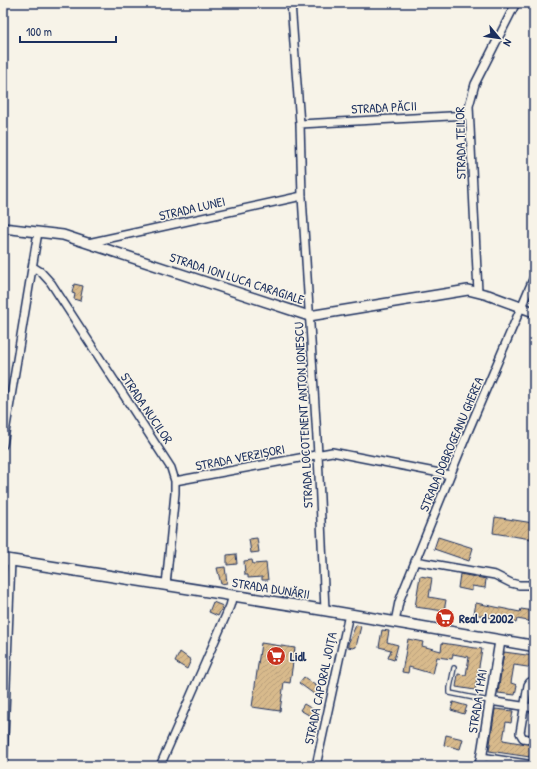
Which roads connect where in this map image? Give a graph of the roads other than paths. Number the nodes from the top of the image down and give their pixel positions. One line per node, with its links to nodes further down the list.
1 (291, 3): 4 (street, STRADA LOCOTENENT ANTON IONESCU)
2 (516, 3): 3 (street, STRADA TEILOR)
3 (469, 115): 4 (street, STRADA PĂCII); 11 (street, STRADA TEILOR)
4 (300, 124): 5 (street, STRADA LOCOTENENT ANTON IONESCU)
5 (302, 196): 8 (street, STRADA LUNEI); 14 (street, STRADA LOCOTENENT ANTON IONESCU)
6 (3, 228): 7 (street, STRADA ION LUCA CARAGIALE)
7 (38, 232): 8 (street, STRADA ION LUCA CARAGIALE); 9 (street)
8 (88, 243): 14 (street, STRADA ION LUCA CARAGIALE)
9 (33, 267): 15 (street); 18 (street, STRADA NUCILOR)
10 (534, 277): 12 (street, STRADA DOBROGEANU GHEREA)
11 (478, 292): 12 (street, STRADA ION LUCA CARAGIALE); 14 (street, STRADA ION LUCA CARAGIALE)
12 (521, 307): 13 (street, STRADA ION LUCA CARAGIALE); 17 (street, STRADA DOBROGEANU GHEREA)
13 (534, 312)
14 (309, 316): 16 (street, STRADA LOCOTENENT ANTON IONESCU)
15 (3, 445)
16 (318, 454): 17 (street, STRADA VERZIȘORI); 18 (street, STRADA VERZIȘORI); 24 (street, STRADA LOCOTENENT ANTON IONESCU)
17 (450, 475): 20 (street, STRADA DOBROGEANU GHEREA)
18 (175, 481): 21 (street, STRADA NUCILOR)
19 (7, 560): 21 (main road, STRADA DUNĂRII); 36 (street)
20 (415, 561): 22 (street); 26 (street, STRADA DOBROGEANU GHEREA)
21 (166, 585): 23 (main road, STRADA DUNĂRII)
22 (534, 585)
23 (233, 595): 24 (main road, STRADA DUNĂRII); 38 (street)
24 (325, 610): 25 (main road, STRADA DUNĂRII)
25 (348, 614): 26 (main road, STRADA DUNĂRII); 39 (street, STRADA CAPORAL JOIȚA)
26 (395, 622): 27 (main road, STRADA DUNĂRII)
27 (500, 641): 28 (main road, STRADA DUNĂRII); 31 (street, STRADA 1 MAI)
28 (534, 646)
29 (454, 668): 31 (lane)
30 (534, 681): 32 (street)
31 (490, 701): 32 (street); 35 (street, STRADA 1 MAI)
32 (524, 707): 33 (street); 34 (street)
33 (534, 708)
34 (534, 740)
35 (480, 761): 37 (street)
36 (3, 763)
37 (534, 765)
38 (160, 766)
39 (316, 766)

